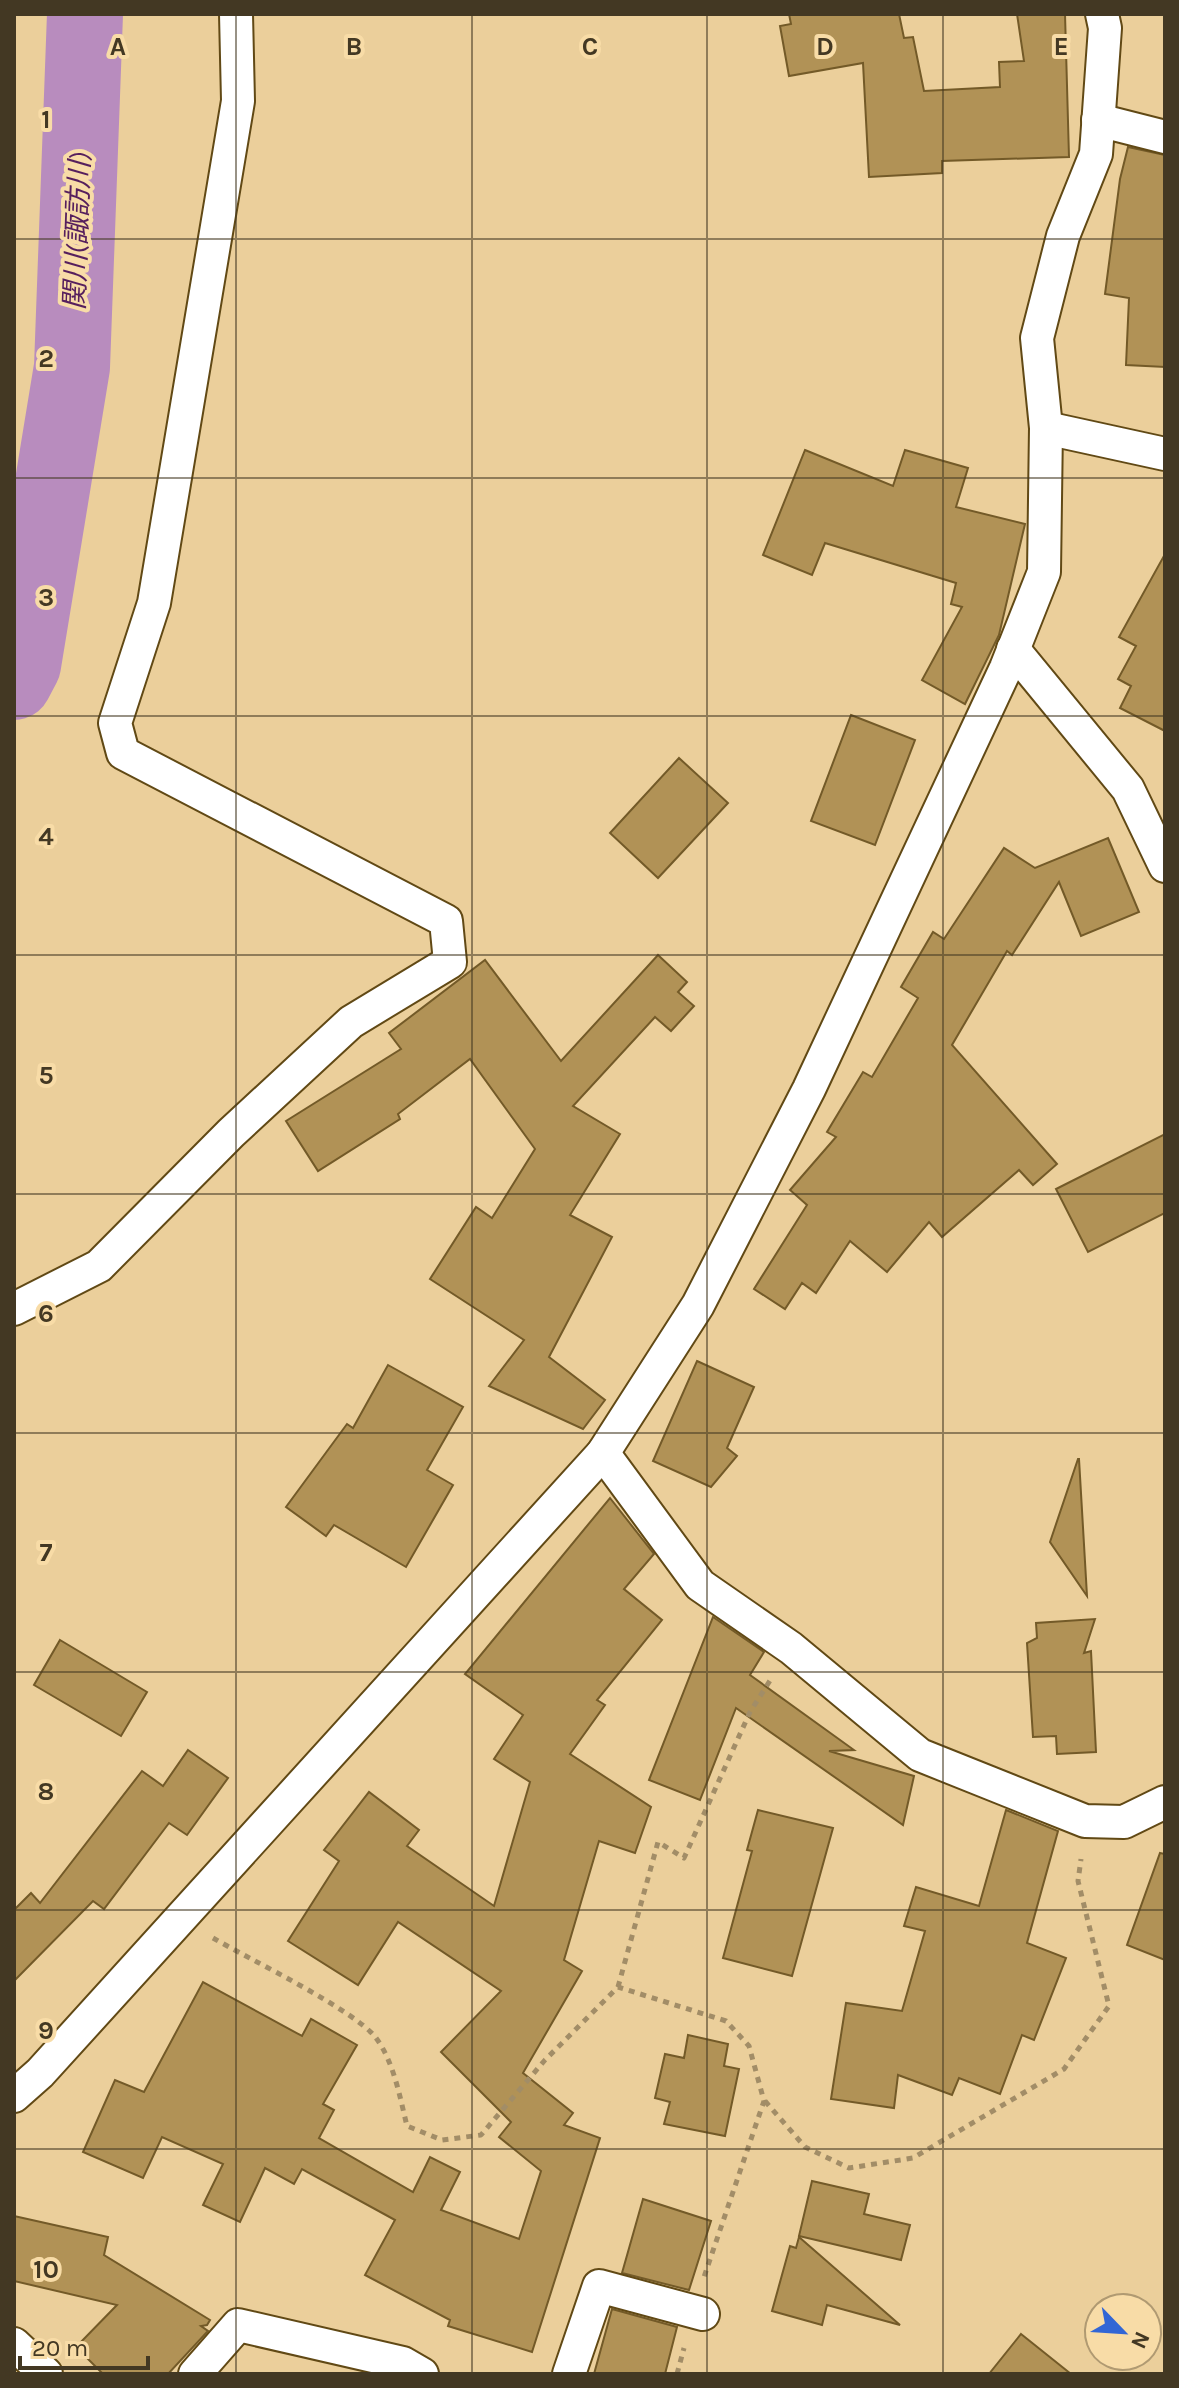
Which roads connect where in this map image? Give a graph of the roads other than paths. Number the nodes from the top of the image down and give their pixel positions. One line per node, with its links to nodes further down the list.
1 (236, 14): 9 (street)
2 (1102, 14): 3 (street)
3 (1098, 120): 4 (street); 5 (street)
4 (1165, 137)
5 (1046, 428): 6 (street); 7 (street)
6 (1165, 454)
7 (1013, 649): 8 (street); 10 (street)
8 (1165, 866)
9 (14, 1309)
10 (603, 1453): 11 (street); 12 (street)
11 (1165, 1802)
12 (14, 2096)
13 (698, 2313): 18 (street)
14 (14, 2344): 15 (street)
15 (46, 2374)
16 (195, 2374): 17 (street)
17 (422, 2374)
18 (569, 2374)

